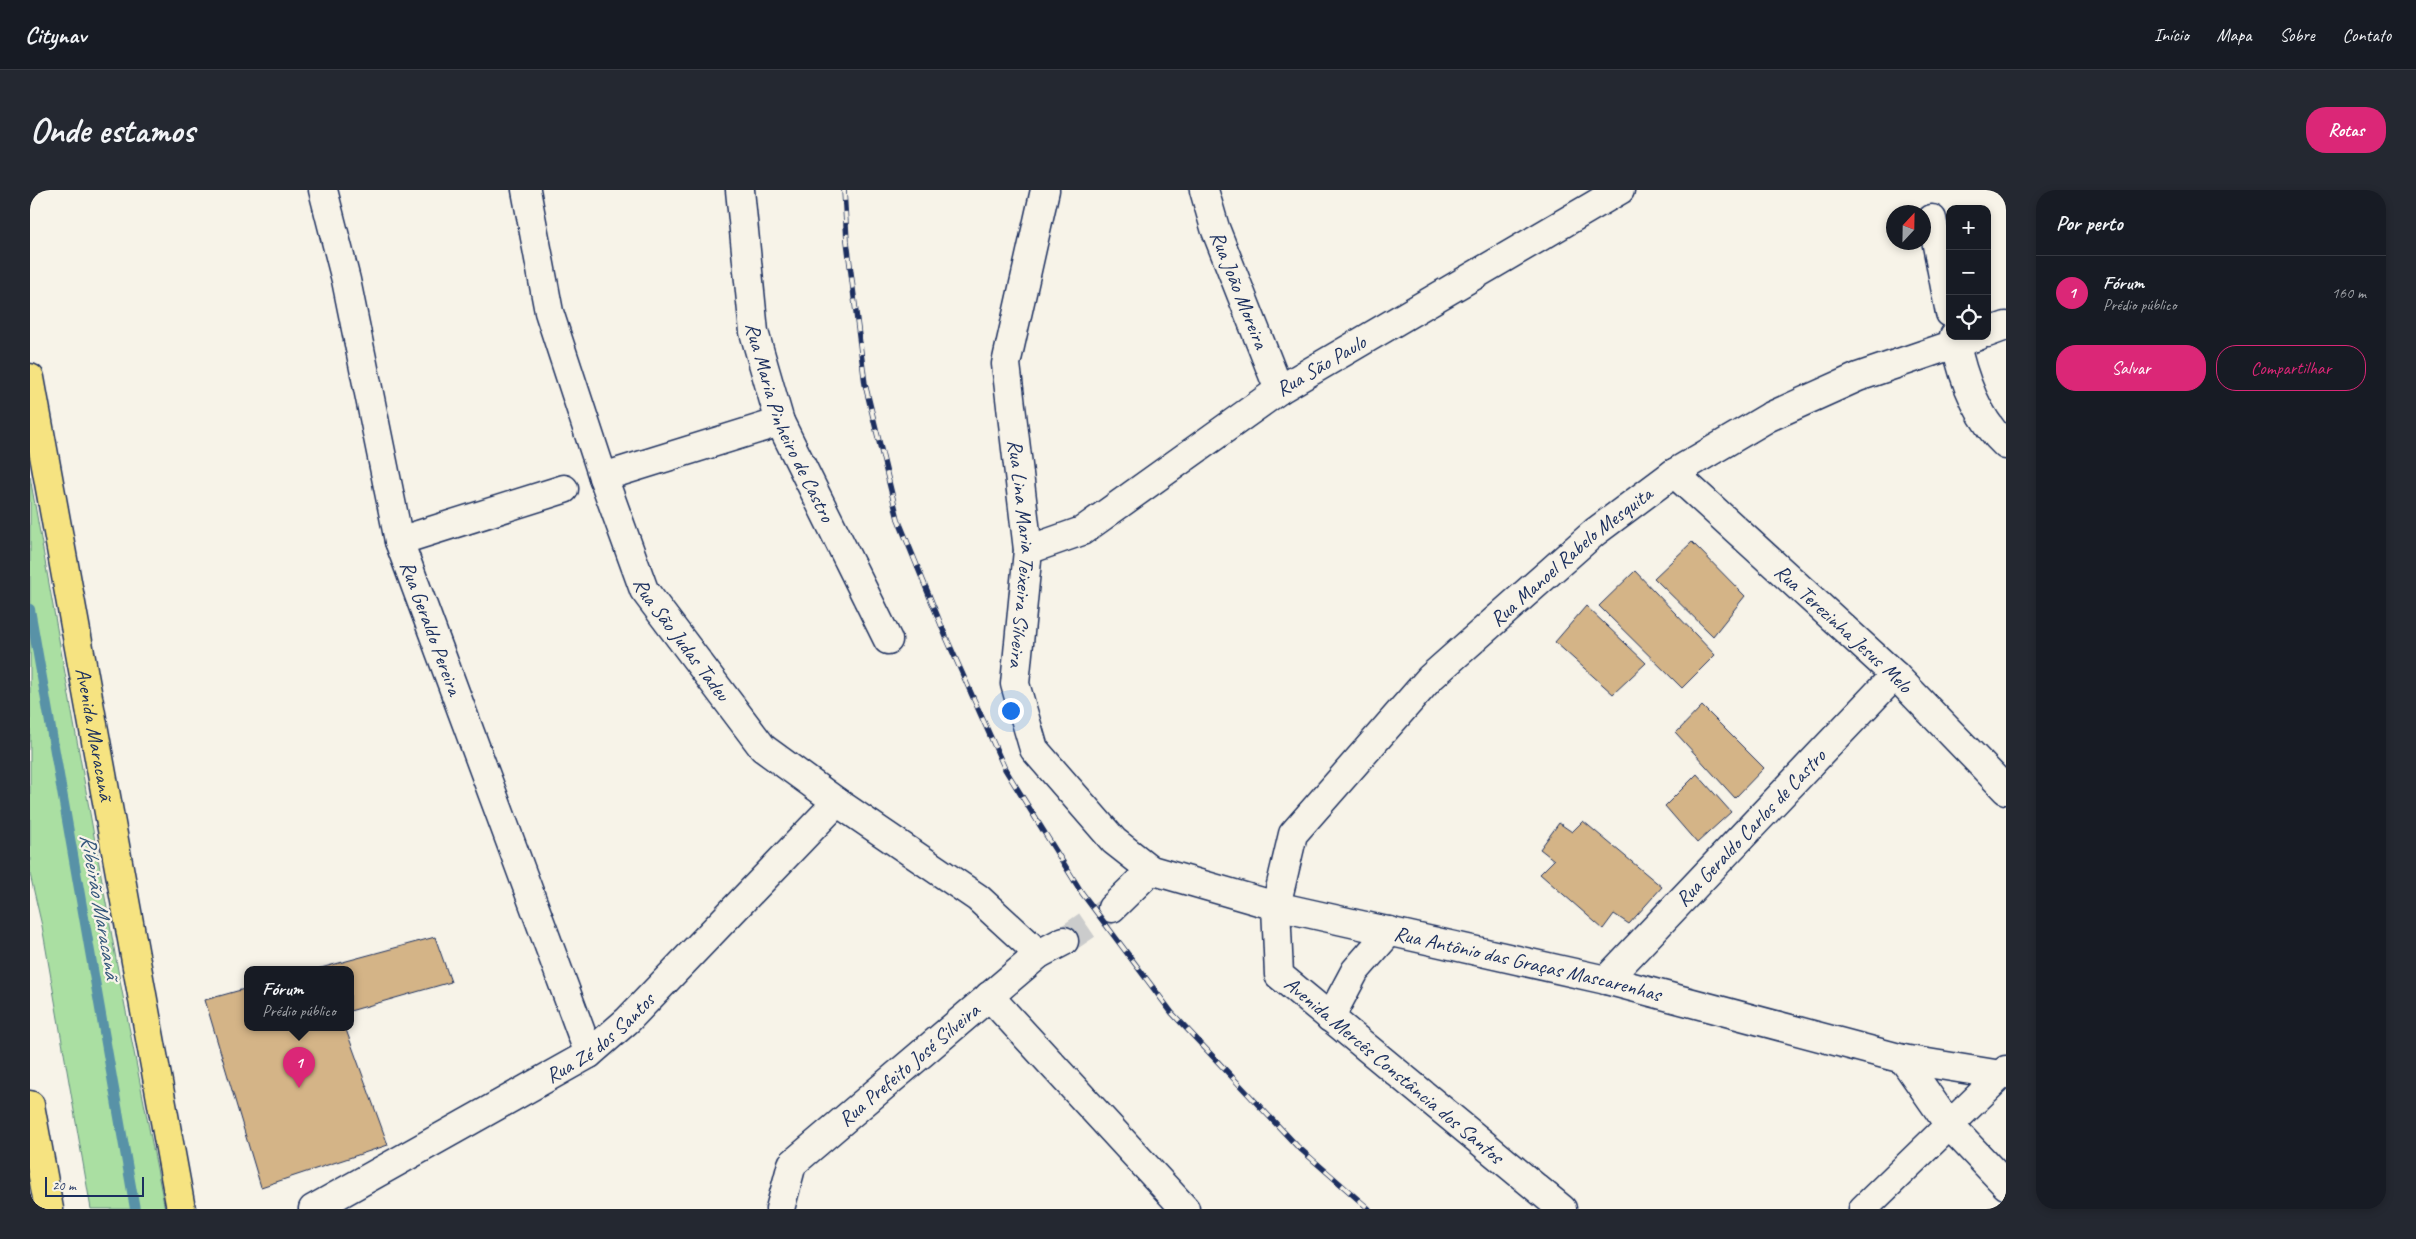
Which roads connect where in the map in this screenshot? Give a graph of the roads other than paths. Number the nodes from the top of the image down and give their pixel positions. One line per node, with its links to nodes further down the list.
1 (323, 190): 20 (street, Rua Geraldo Pereira)
2 (526, 190): 18 (street, Rua São Judas Tadeu)
3 (740, 190): 15 (street, Rua Maria Pinheiro de Castro)
4 (1045, 190): 21 (street, Rua Lina Maria Teixeira Silveira)
5 (1204, 190): 14 (street, Rua João Moreira)
6 (1620, 190): 14 (street, Rua São Paulo)
7 (1932, 219): 8 (street)
8 (1947, 295)
9 (2006, 326): 10 (street)
10 (1991, 332)
11 (1960, 340): 17 (street, Rua Manoel Rabelo Mesquita)
12 (1963, 340): 16 (street)
13 (30, 378): 42 (main road, Avenida Maracanã)
14 (1279, 390): 21 (street, Rua São Paulo)
15 (780, 422): 18 (street); 22 (street, Rua Maria Pinheiro de Castro)
16 (2006, 445)
17 (1674, 473): 23 (street, Rua Terezinha Jesus Melo); 27 (street, Rua Manoel Rabelo Mesquita)
18 (603, 477): 25 (street, Rua São Judas Tadeu)
19 (564, 489): 20 (street)
20 (399, 541): 35 (street, Rua Geraldo Pereira)
21 (1028, 550): 26 (street, Rua Lina Maria Teixeira Silveira)
22 (888, 640)
23 (1895, 675): 24 (street, Rua Terezinha Jesus Melo); 32 (street, Rua Geraldo Carlos de Castro)
24 (2006, 790)
25 (837, 802): 31 (street, Rua São Judas Tadeu); 35 (street, Rua Zé dos Santos)
26 (1151, 870): 27 (street, Rua Antônio das Graças Mascarenhas); 28 (street)
27 (1276, 906): 29 (street, Rua Antônio das Graças Mascarenhas); 34 (street, Avenida Mercês Constância dos Santos)
28 (1112, 908)
29 (1390, 931): 32 (street, Rua Antônio das Graças Mascarenhas); 34 (street)
30 (1064, 941): 31 (street, Rua Prefeito José Silveira)
31 (1039, 954): 33 (street, Rua Prefeito José Silveira)
32 (1606, 980): 36 (street, Rua Antônio das Graças Mascarenhas)
33 (988, 996): 44 (street, Rua Prefeito José Silveira); 45 (street)
34 (1330, 1018): 46 (street, Avenida Mercês Constância dos Santos)
35 (589, 1054): 43 (street, Rua Zé dos Santos)
36 (1903, 1059): 37 (street, Rua Antônio das Graças Mascarenhas); 39 (street)
37 (2004, 1073): 39 (street)
38 (30, 1105): 41 (main road)
39 (1949, 1125): 40 (street); 47 (street)
40 (2006, 1185)
41 (49, 1209)
42 (181, 1209)
43 (313, 1209)
44 (780, 1209)
45 (1185, 1209)
46 (1562, 1209)
47 (1864, 1209)

